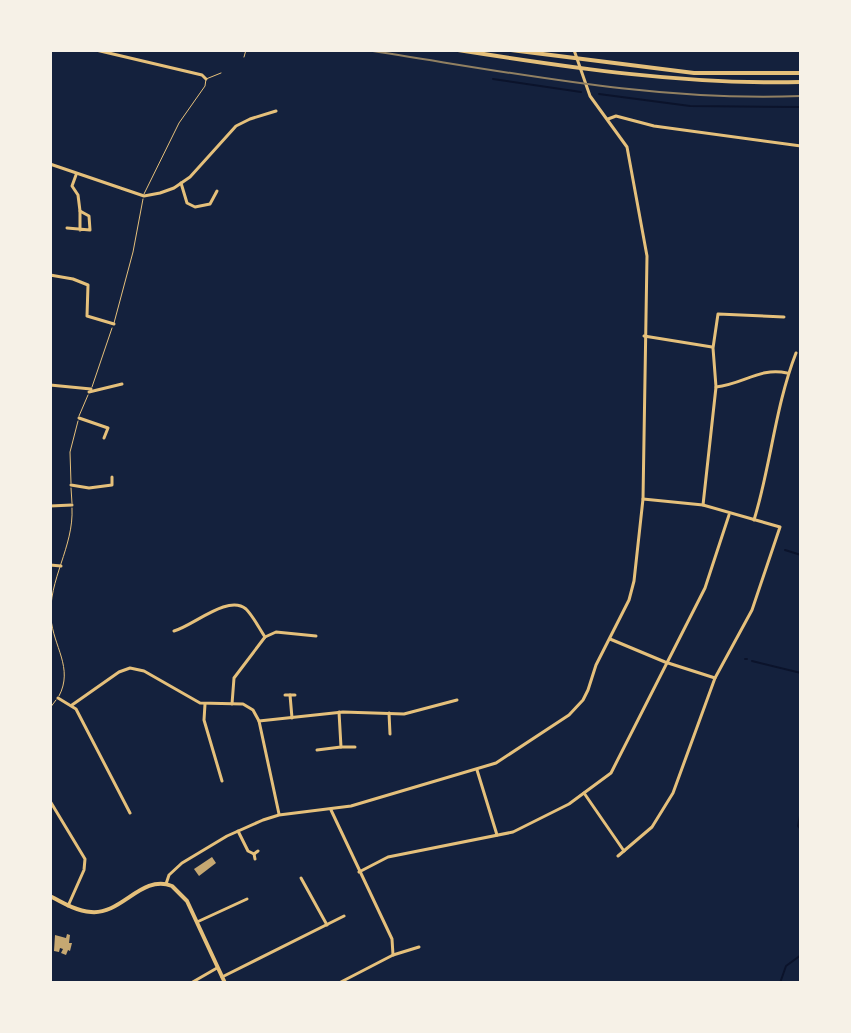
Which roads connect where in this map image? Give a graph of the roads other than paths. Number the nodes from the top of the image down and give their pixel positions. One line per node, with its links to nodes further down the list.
1 (96, 50): 7 (street)
2 (458, 50): 8 (main road)
3 (511, 50): 6 (main road)
4 (574, 50): 10 (street)
5 (221, 73): 7 (lane)
6 (801, 73)
7 (206, 79): 16 (lane)
8 (801, 82)
9 (276, 111): 14 (street)
10 (608, 119): 11 (street); 23 (street)
11 (801, 146)
12 (50, 164): 13 (street)
13 (76, 175): 16 (street); 17 (street)
14 (181, 183): 15 (street); 16 (street)
15 (217, 191)
16 (144, 196): 22 (lane)
17 (80, 211): 19 (street); 19 (street)
18 (67, 228): 19 (street)
19 (80, 230)
20 (50, 275): 22 (street)
21 (784, 317): 24 (street)
22 (114, 324): 30 (lane)
23 (644, 336): 24 (street); 35 (street)
24 (713, 348): 29 (street)
25 (796, 353): 26 (street)
26 (787, 373): 29 (street); 40 (street)
27 (122, 384): 30 (street)
28 (50, 385): 30 (street)
29 (716, 387): 37 (street)
30 (90, 390): 31 (lane)
31 (79, 418): 32 (street); 34 (lane)
32 (104, 438)
33 (112, 477): 34 (street)
34 (71, 485): 36 (lane)
35 (643, 499): 37 (street); 46 (street)
36 (72, 505): 38 (street); 42 (lane)
37 (703, 505): 39 (street)
38 (50, 506)
39 (729, 515): 40 (street); 47 (street)
40 (754, 520): 48 (street)
41 (50, 565): 42 (street)
42 (61, 566): 50 (lane)
43 (174, 631): 45 (street)
44 (316, 636): 45 (street)
45 (265, 637): 53 (street)
46 (609, 639): 47 (street); 64 (street)
47 (665, 662): 48 (street); 66 (street)
48 (715, 678): 73 (street)
49 (290, 695): 58 (street)
50 (58, 698): 54 (street); 55 (lane)
51 (457, 700): 57 (street)
52 (205, 704): 53 (street); 54 (street); 65 (street)
53 (232, 704): 59 (street)
54 (72, 705): 69 (street)
55 (50, 708)
56 (339, 712): 57 (street); 58 (street); 61 (street)
57 (389, 713): 60 (street)
58 (292, 718): 59 (street)
59 (259, 721): 70 (street)
60 (390, 734)
61 (341, 747): 62 (street); 63 (street)
62 (355, 747)
63 (317, 750)
64 (477, 770): 68 (street); 72 (street)
65 (212, 781)
66 (584, 793): 72 (street); 73 (street)
67 (50, 801): 81 (street)
68 (331, 810): 70 (street); 76 (street)
69 (130, 813)
70 (279, 815): 71 (street)
71 (238, 831): 74 (street); 78 (street)
72 (497, 835): 76 (street)
73 (624, 851): 75 (street)
74 (256, 855)
75 (618, 856)
76 (359, 872): 86 (street)
77 (301, 878): 84 (street)
78 (166, 884): 81 (main road); 83 (main road)
79 (50, 896): 81 (main road)
80 (247, 899): 83 (street)
81 (68, 906)
82 (344, 916): 84 (street)
83 (197, 922): 87 (main road)
84 (327, 925): 88 (street)
85 (419, 947): 86 (street)
86 (393, 955): 90 (street)
87 (217, 968): 88 (main road); 89 (street)
88 (224, 980)
89 (191, 983)
90 (339, 983)

